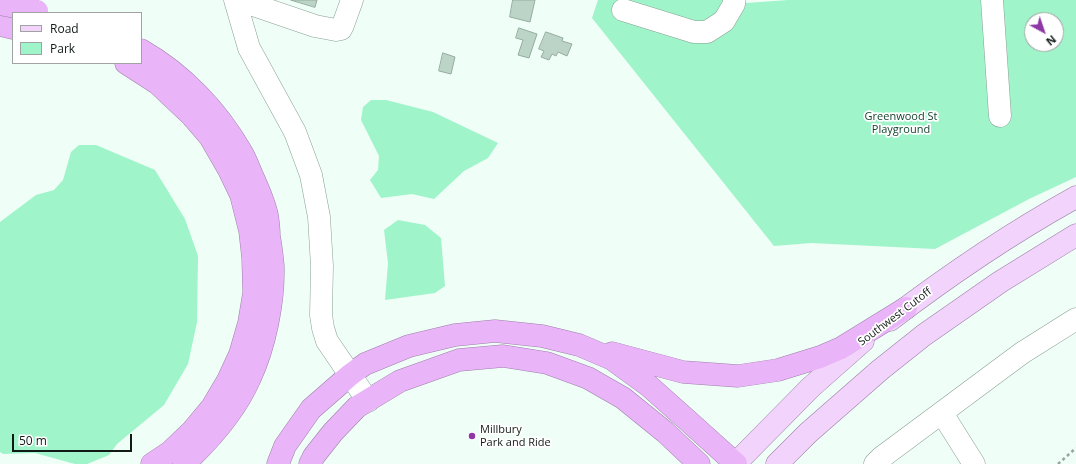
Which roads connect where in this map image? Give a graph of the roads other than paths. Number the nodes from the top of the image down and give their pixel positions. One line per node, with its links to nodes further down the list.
1 (5, 0): 8 (highway)
2 (236, 0): 21 (lane)
3 (239, 0): 4 (lane)
4 (352, 0)
5 (734, 0): 9 (lane)
6 (992, 0): 15 (lane)
7 (0, 4): 10 (highway, bridge)
8 (0, 10)
9 (623, 10)
10 (40, 12)
11 (0, 25): 12 (highway)
12 (12, 28)
13 (142, 51): 25 (highway)
14 (127, 64): 24 (highway)
15 (1000, 116)
16 (1076, 197): 18 (main road, Southwest Cutoff)
17 (1076, 235): 30 (main road)
18 (906, 308): 20 (highway); 29 (main road, Southwest Cutoff)
19 (1076, 319): 23 (lane)
20 (579, 345): 21 (highway); 29 (highway)
21 (350, 375): 22 (lane); 26 (highway)
22 (368, 401): 27 (highway); 28 (highway)
23 (942, 413): 31 (lane); 32 (lane)
24 (152, 464)
25 (184, 464)
26 (278, 464)
27 (310, 464)
28 (698, 464)
29 (735, 464)
30 (777, 464)
31 (875, 464)
32 (974, 464)

